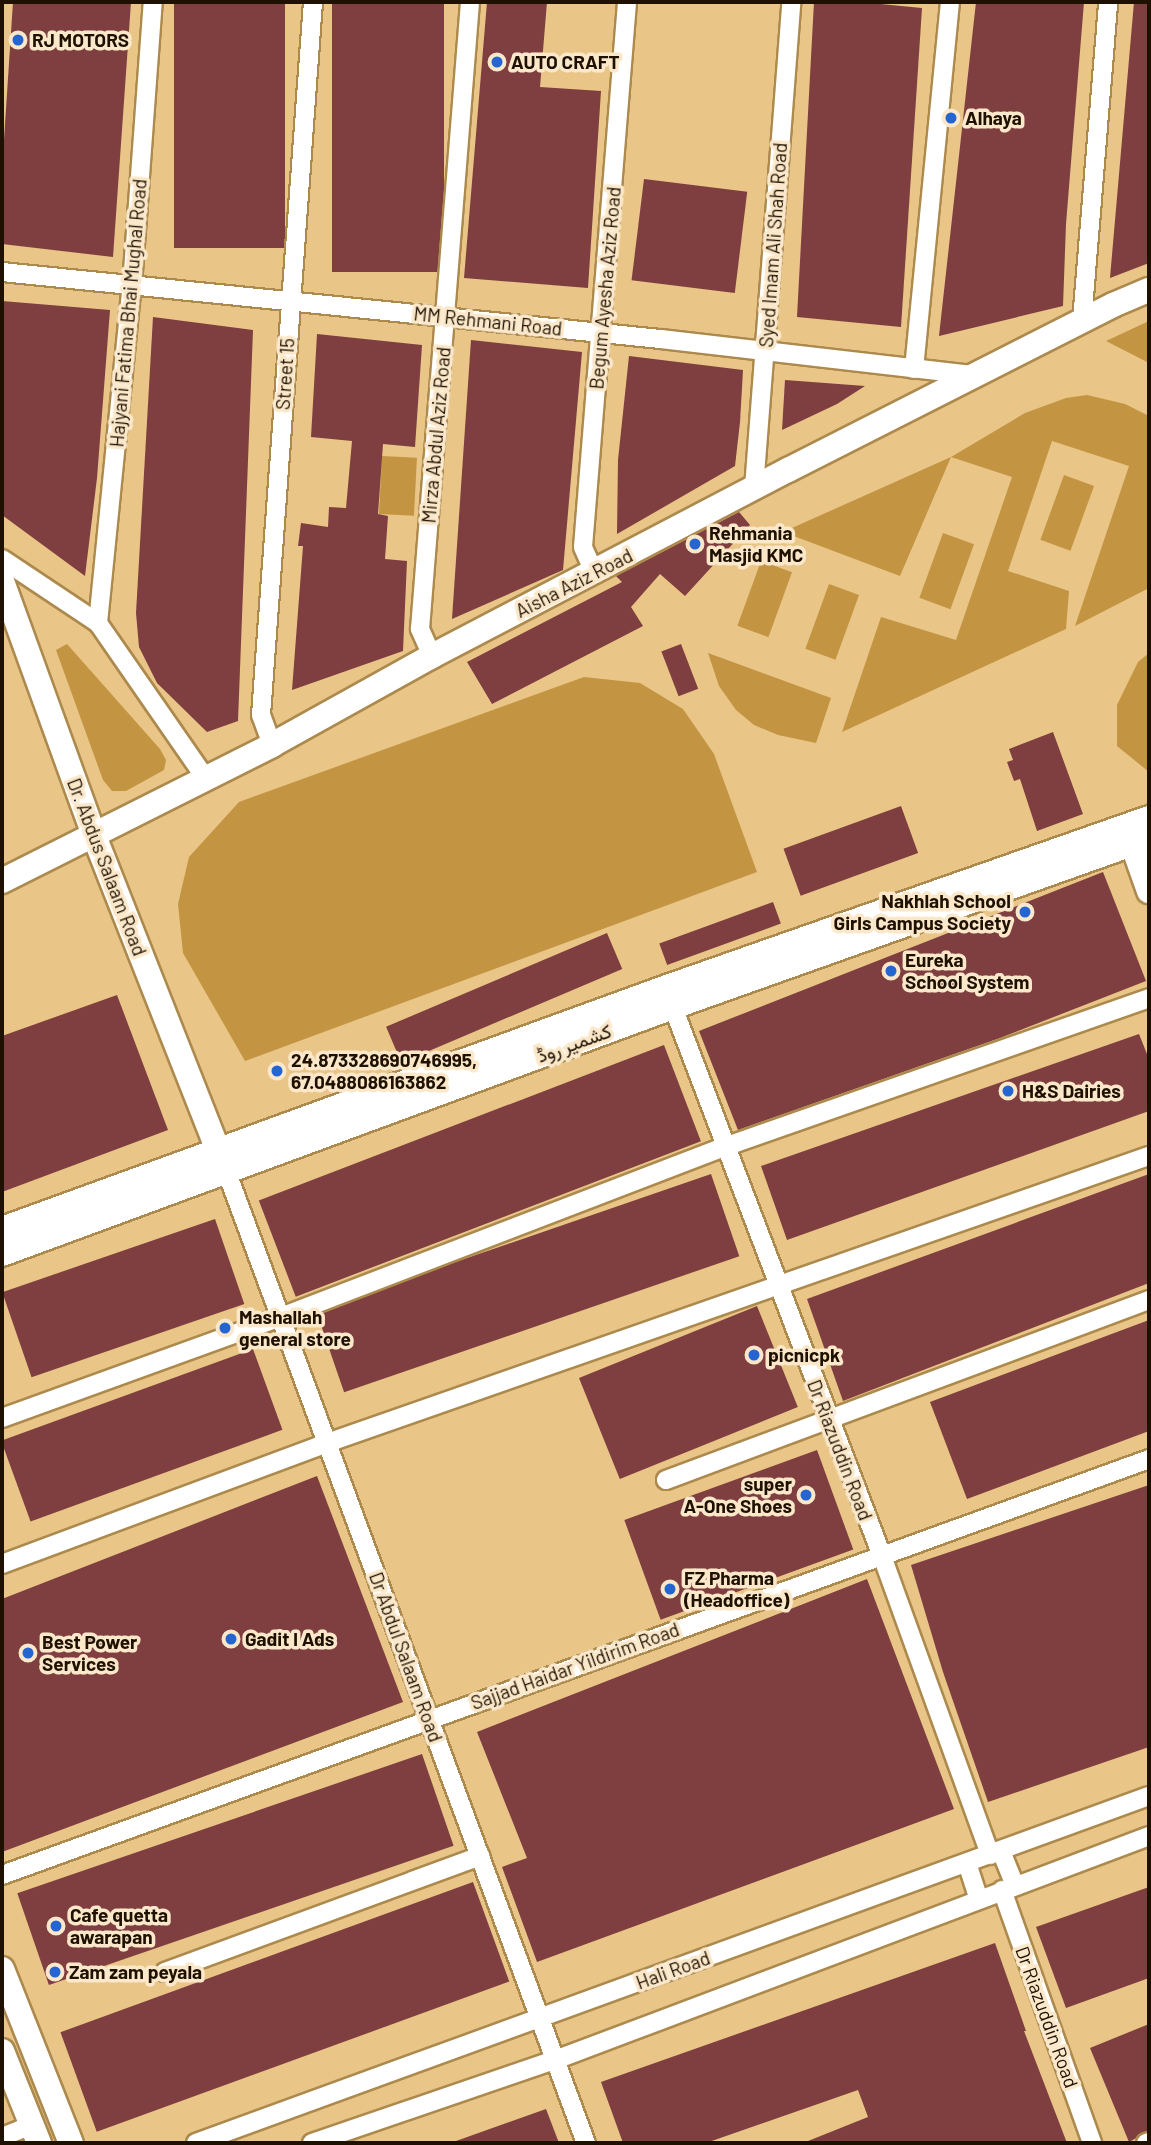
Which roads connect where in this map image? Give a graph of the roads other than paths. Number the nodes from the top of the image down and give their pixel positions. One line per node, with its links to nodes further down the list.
1 (153, 2): 9 (street, Hajyani Fatima Bhai Mughal Road)
2 (313, 2): 11 (street, Street 15)
3 (470, 2): 12 (street, Mirza Abdul Aziz Road)
4 (627, 2): 14 (street, Begum Ayesha Aziz Road)
5 (791, 2): 15 (street, Syed Imam Ali Shah Road)
6 (950, 2): 16 (street)
7 (1108, 2): 13 (street)
8 (2, 272): 9 (street, MM Rehmani Road)
9 (132, 285): 11 (street, MM Rehmani Road); 22 (street, Hajyani Fatima Bhai Mughal Road)
10 (1149, 290): 13 (main road, Aisha Aziz Road)
11 (290, 301): 12 (street, MM Rehmani Road); 24 (street, Street 15)
12 (447, 317): 14 (street, MM Rehmani Road); 23 (street, Mirza Abdul Aziz Road)
13 (1082, 321): 17 (main road, Aisha Aziz Road)
14 (601, 332): 15 (street, MM Rehmani Road); 20 (street, Begum Ayesha Aziz Road)
15 (766, 351): 16 (street, MM Rehmani Road); 18 (street, Syed Imam Ali Shah Road)
16 (914, 369): 17 (street, MM Rehmani Road)
17 (974, 375): 18 (main road, Aisha Aziz Road)
18 (754, 488): 20 (main road, Aisha Aziz Road)
19 (2, 559): 22 (street)
20 (594, 572): 23 (main road, Aisha Aziz Road)
21 (2, 581): 27 (main road, Dr. Abdus Salaam Road)
22 (98, 623): 25 (street)
23 (432, 656): 24 (main road, Aisha Aziz Road)
24 (272, 745): 25 (main road, Aisha Aziz Road)
25 (206, 779): 27 (main road, Aisha Aziz Road)
26 (1149, 818): 28 (main road, کشمیر روڈ)
27 (93, 833): 29 (main road, Aisha Aziz Road); 35 (main road, Dr. Abdus Salaam Road)
28 (1135, 836): 30 (main road); 32 (main road, کشمیر روڈ); 35 (main road, کشمیر روڈ)
29 (2, 881)
30 (1149, 891)
31 (1149, 998): 33 (street)
32 (673, 1007): 33 (street, Dr Riazuddin Road); 35 (main road, کشمیر روڈ)
33 (726, 1146): 38 (street, Dr Riazuddin Road); 40 (street)
34 (1149, 1156): 38 (street)
35 (222, 1160): 36 (main road, کشمیر روڈ); 37 (main road, کشمیر روڈ); 40 (street, Dr Abdul Salaam Road)
36 (2, 1229)
37 (2, 1254)
38 (778, 1288): 42 (street, Dr Riazuddin Road); 43 (street)
39 (1149, 1300): 42 (street)
40 (281, 1317): 41 (street); 43 (street, Dr Abdul Salaam Road)
41 (2, 1418)
42 (829, 1420): 45 (street); 46 (street, Dr Riazuddin Road)
43 (327, 1443): 47 (street); 48 (street, Dr Abdul Salaam Road)
44 (1149, 1460): 46 (street, Sajjad Haidar Yildirim Road)
45 (666, 1480)
46 (882, 1556): 48 (street, Sajjad Haidar Yildirim Road); 51 (street, Dr Riazuddin Road)
47 (2, 1564)
48 (429, 1718): 52 (street, Dr Abdul Salaam Road); 54 (street, Sajjad Haidar Yildirim Road)
49 (1149, 1796): 51 (street, Hali Road)
50 (1149, 1836): 55 (street)
51 (996, 1853): 53 (street, Hali Road); 55 (street, Dr Riazuddin Road)
52 (480, 1856): 58 (street); 59 (street, Dr Abdul Salaam Road)
53 (967, 1863): 56 (street); 59 (street, Hali Road)
54 (2, 1875)
55 (1008, 1888): 56 (street); 68 (street, Dr Riazuddin Road)
56 (978, 1899): 61 (street)
57 (2, 1969): 64 (main road)
58 (165, 1972)
59 (540, 2019): 61 (street, Dr Abdul Salaam Road); 65 (street, Hali Road)
60 (2, 2051): 62 (main road)
61 (555, 2060): 66 (street); 67 (street, Dr Abdul Salaam Road)
62 (36, 2134): 63 (street)
63 (2, 2137)
64 (71, 2143)
65 (196, 2143)
66 (312, 2143)
67 (586, 2143)
68 (1092, 2143)

